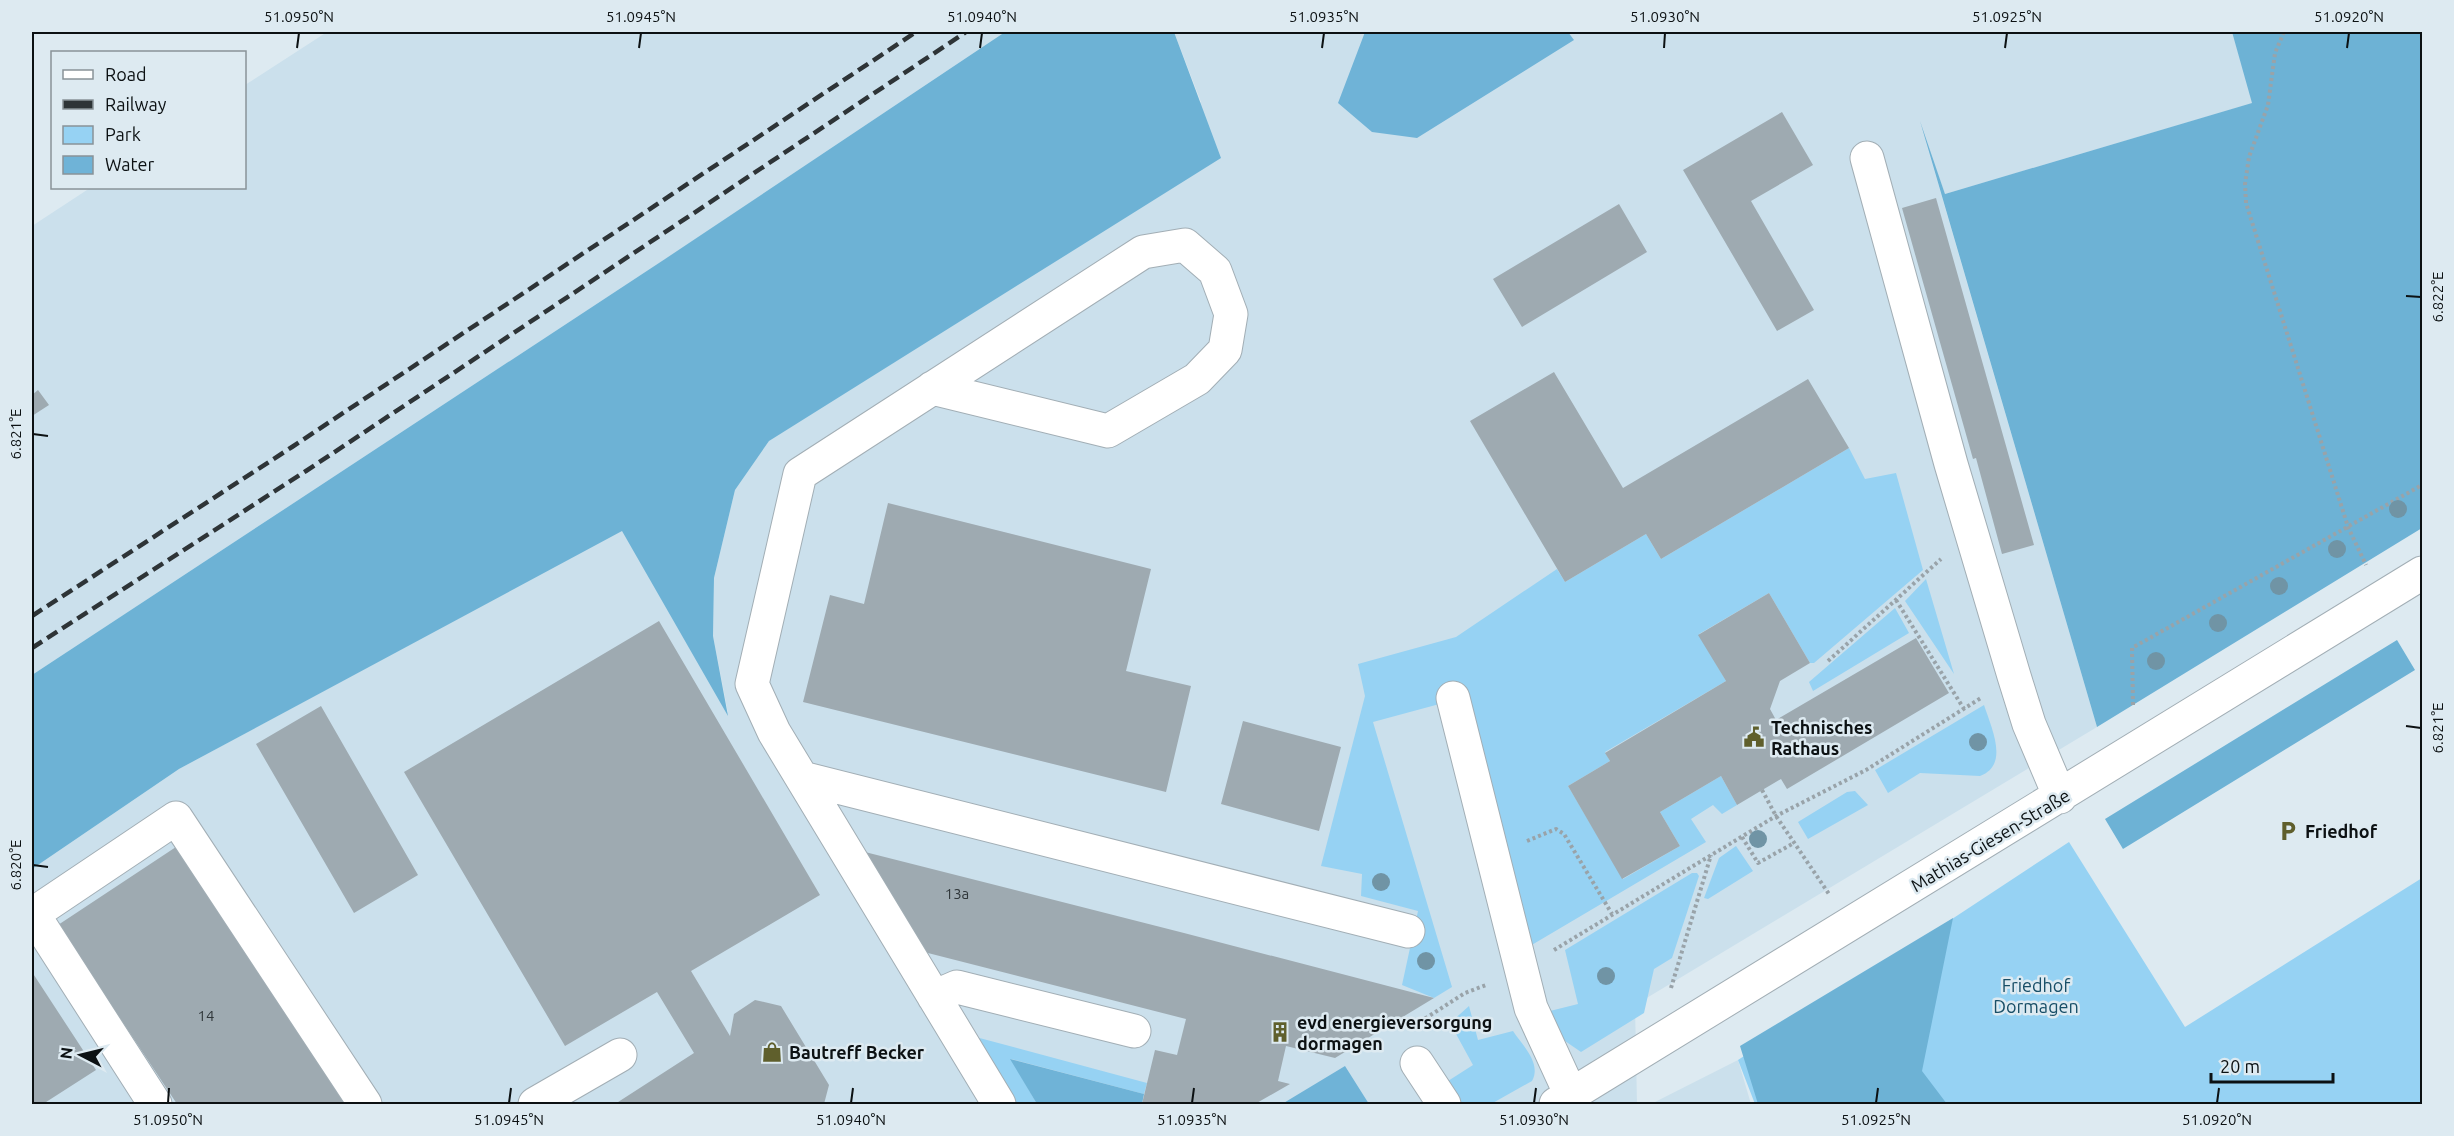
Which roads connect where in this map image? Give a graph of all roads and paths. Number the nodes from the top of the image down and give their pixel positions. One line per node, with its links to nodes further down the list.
1 (2284, 32): 5 (path)
2 (1867, 158): 6 (street)
3 (932, 388): 3 (street); 15 (street)
4 (2422, 485): 5 (path)
5 (2348, 527): 8 (path); 14 (path)
6 (1971, 533): 9 (path); 11 (street)
7 (2422, 573): 8 (street, Mathias-Giesen-Straße)
8 (2381, 598): 14 (street, Mathias-Giesen-Straße)
9 (1896, 600): 10 (path); 13 (path)
10 (1827, 661)
11 (2014, 676): 13 (path); 17 (street)
12 (1453, 698): 21 (street)
13 (1964, 708): 18 (path)
14 (2134, 751): 17 (street, Mathias-Giesen-Straße)
15 (802, 778): 25 (street); 27 (street)
16 (1762, 790): 18 (path)
17 (2060, 796): 24 (street, Mathias-Giesen-Straße)
18 (1776, 816): 19 (path); 20 (path)
19 (1742, 837): 20 (path); 22 (path)
20 (1794, 843): 24 (path)
21 (1490, 852): 23 (path); 26 (street)
22 (1711, 855): 23 (path); 29 (path)
23 (1612, 914): 26 (path)
24 (1850, 925): 29 (street, Mathias-Giesen-Straße)
25 (1408, 931)
26 (1520, 971): 31 (path); 32 (street)
27 (934, 997): 28 (street); 36 (street)
28 (1134, 1031)
29 (1655, 1043): 32 (street, Mathias-Giesen-Straße)
30 (620, 1055): 35 (street)
31 (1417, 1063): 37 (street)
32 (1563, 1100)
33 (155, 1104): 34 (street)
34 (365, 1104)
35 (535, 1104)
36 (999, 1104)
37 (1444, 1104)

